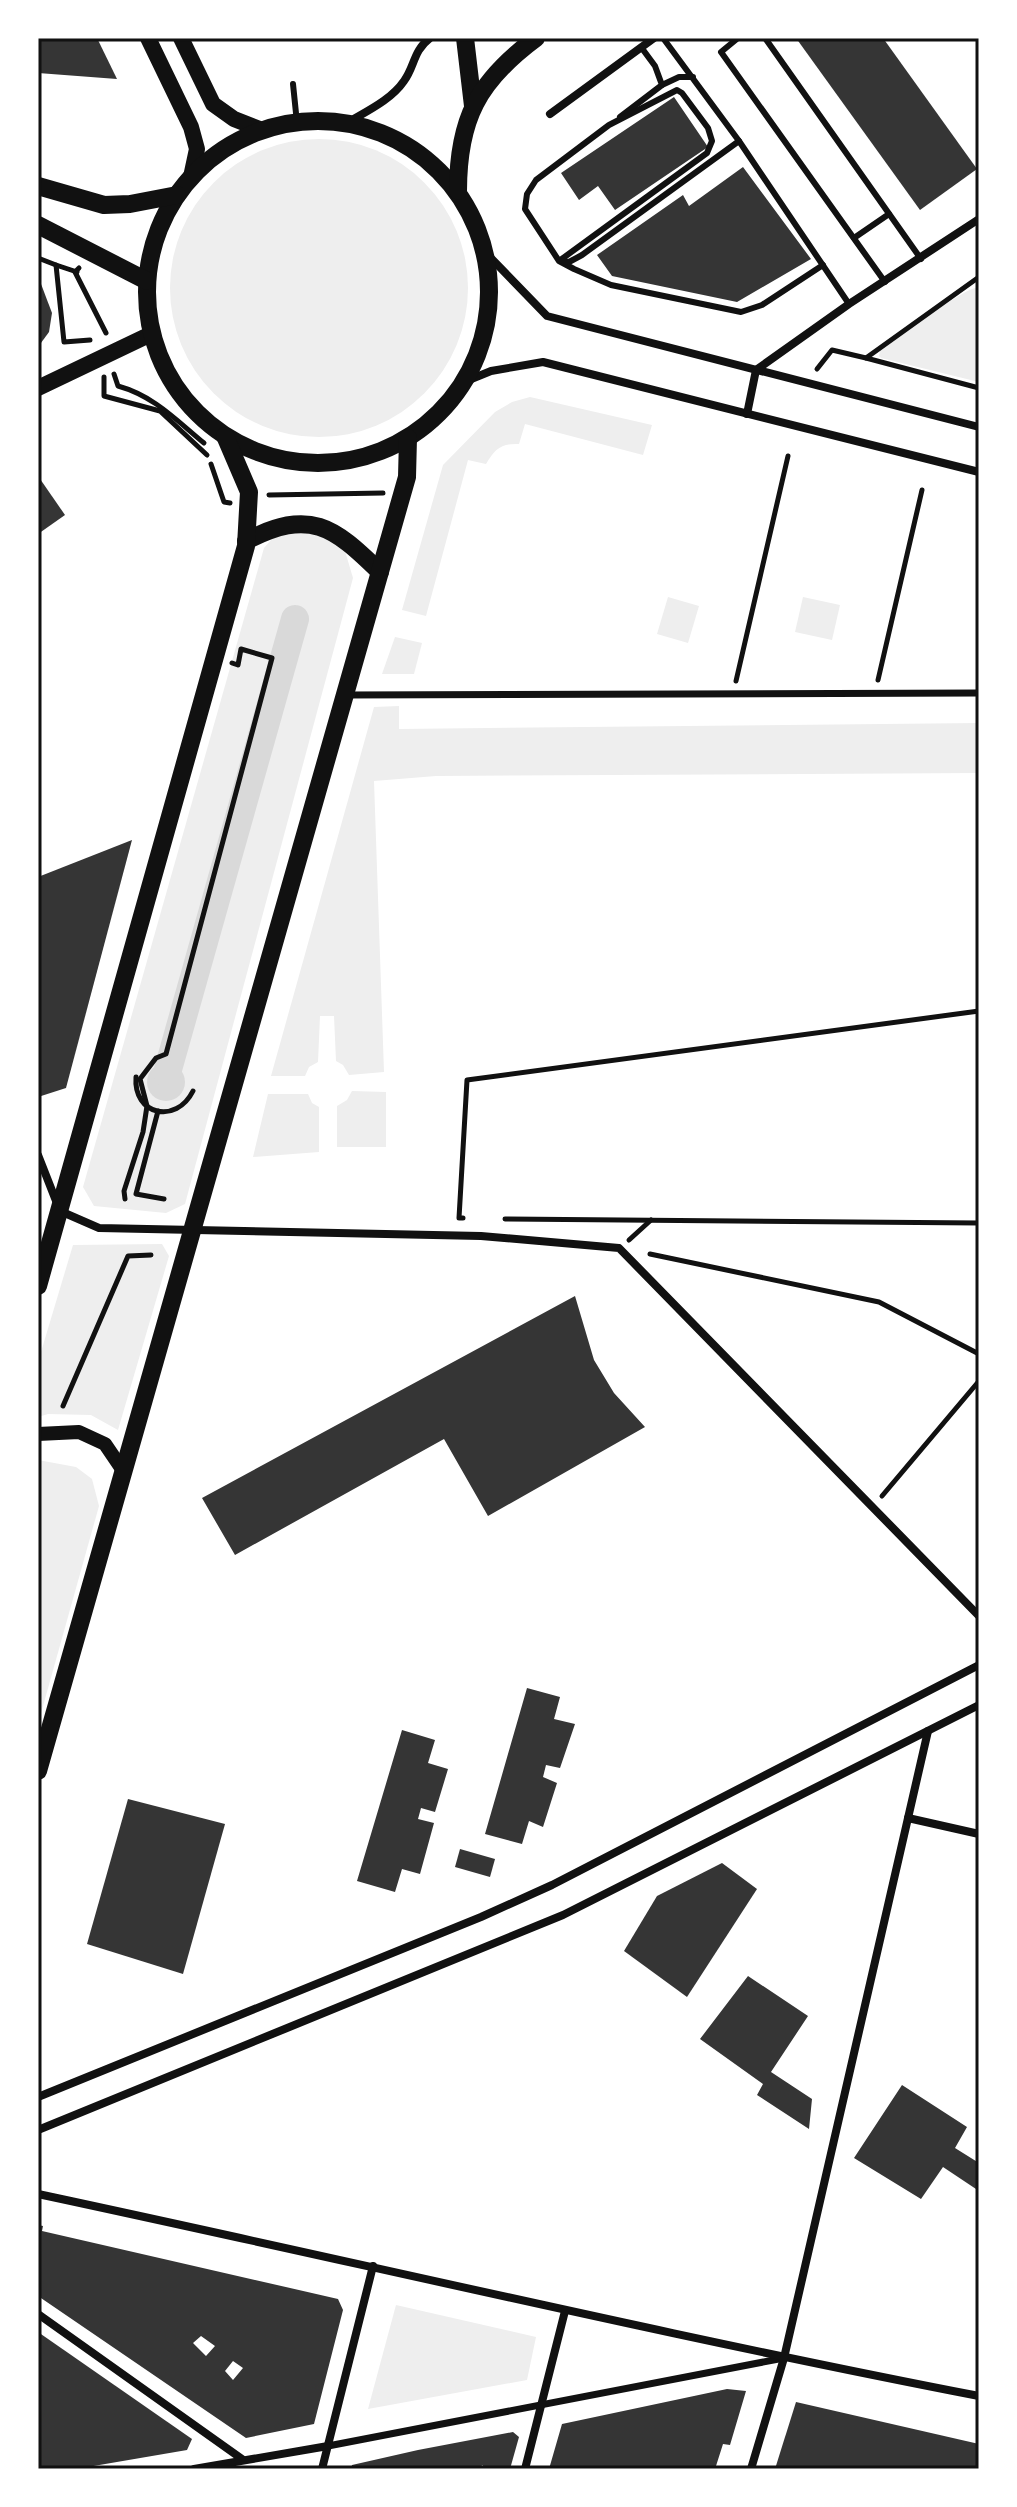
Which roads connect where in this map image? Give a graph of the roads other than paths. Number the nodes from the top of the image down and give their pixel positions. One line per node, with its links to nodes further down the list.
1 (148, 38): 22 (main road)
2 (181, 38): 20 (main road)
3 (430, 38): 10 (street)
4 (465, 38): 15 (highway)
5 (536, 38): 15 (highway)
6 (654, 38): 11 (street)
7 (663, 38): 12 (lane)
8 (738, 38): 29 (lane)
9 (765, 38): 26 (lane)
10 (420, 42): 18 (street)
11 (641, 47): 14 (lane); 16 (street)
12 (693, 77): 14 (lane); 21 (lane)
13 (293, 84): 17 (lane)
14 (662, 85): 19 (lane)
15 (473, 106): 24 (highway)
16 (550, 114)
17 (297, 123): 18 (highway); 20 (highway)
18 (347, 123): 24 (highway)
19 (609, 125): 32 (lane); 32 (lane)
20 (262, 130): 22 (highway)
21 (739, 141): 32 (lane); 33 (lane)
22 (191, 177): 25 (highway)
23 (38, 186): 25 (highway)
24 (458, 191): 30 (highway)
25 (177, 195): 34 (highway)
26 (889, 214): 29 (lane); 31 (lane)
27 (979, 219): 31 (street)
28 (38, 225): 34 (highway)
29 (854, 238): 35 (lane)
30 (485, 252): 38 (street); 39 (highway)
31 (921, 259): 35 (street)
32 (559, 261): 33 (lane)
33 (823, 265): 36 (lane)
34 (147, 281): 37 (highway)
35 (885, 282): 36 (street)
36 (849, 304): 38 (street)
37 (151, 334): 40 (main road); 43 (highway)
38 (756, 370): 41 (street); 42 (street)
39 (464, 382): 41 (street); 44 (highway)
40 (38, 388)
41 (747, 414): 45 (street)
42 (979, 427)
43 (225, 436): 44 (highway); 46 (highway)
44 (408, 438): 47 (highway)
45 (979, 472)
46 (246, 541): 47 (highway); 51 (highway)
47 (380, 572): 49 (highway)
48 (979, 693): 49 (street)
49 (345, 695): 52 (highway)
50 (38, 1155): 51 (street)
51 (60, 1211): 52 (street); 53 (highway)
52 (192, 1231): 55 (highway); 56 (street)
53 (38, 1286)
54 (38, 1434): 55 (street)
55 (124, 1472): 60 (highway)
56 (979, 1616)
57 (979, 1665): 63 (street)
58 (979, 1705): 59 (street)
59 (928, 1731): 61 (street); 64 (street)
60 (38, 1771)
61 (908, 1818): 62 (street); 69 (street)
62 (979, 1834)
63 (38, 2097)
64 (38, 2130)
65 (38, 2194): 66 (street)
66 (373, 2266): 67 (street); 72 (street)
67 (565, 2311): 69 (street); 71 (street)
68 (38, 2314): 73 (street)
69 (784, 2358): 70 (street); 71 (street); 77 (street)
70 (979, 2396)
71 (541, 2405): 72 (street); 76 (street)
72 (328, 2446): 73 (street); 75 (street)
73 (242, 2459): 74 (street)
74 (194, 2469)
75 (322, 2469)
76 (525, 2469)
77 (751, 2469)

